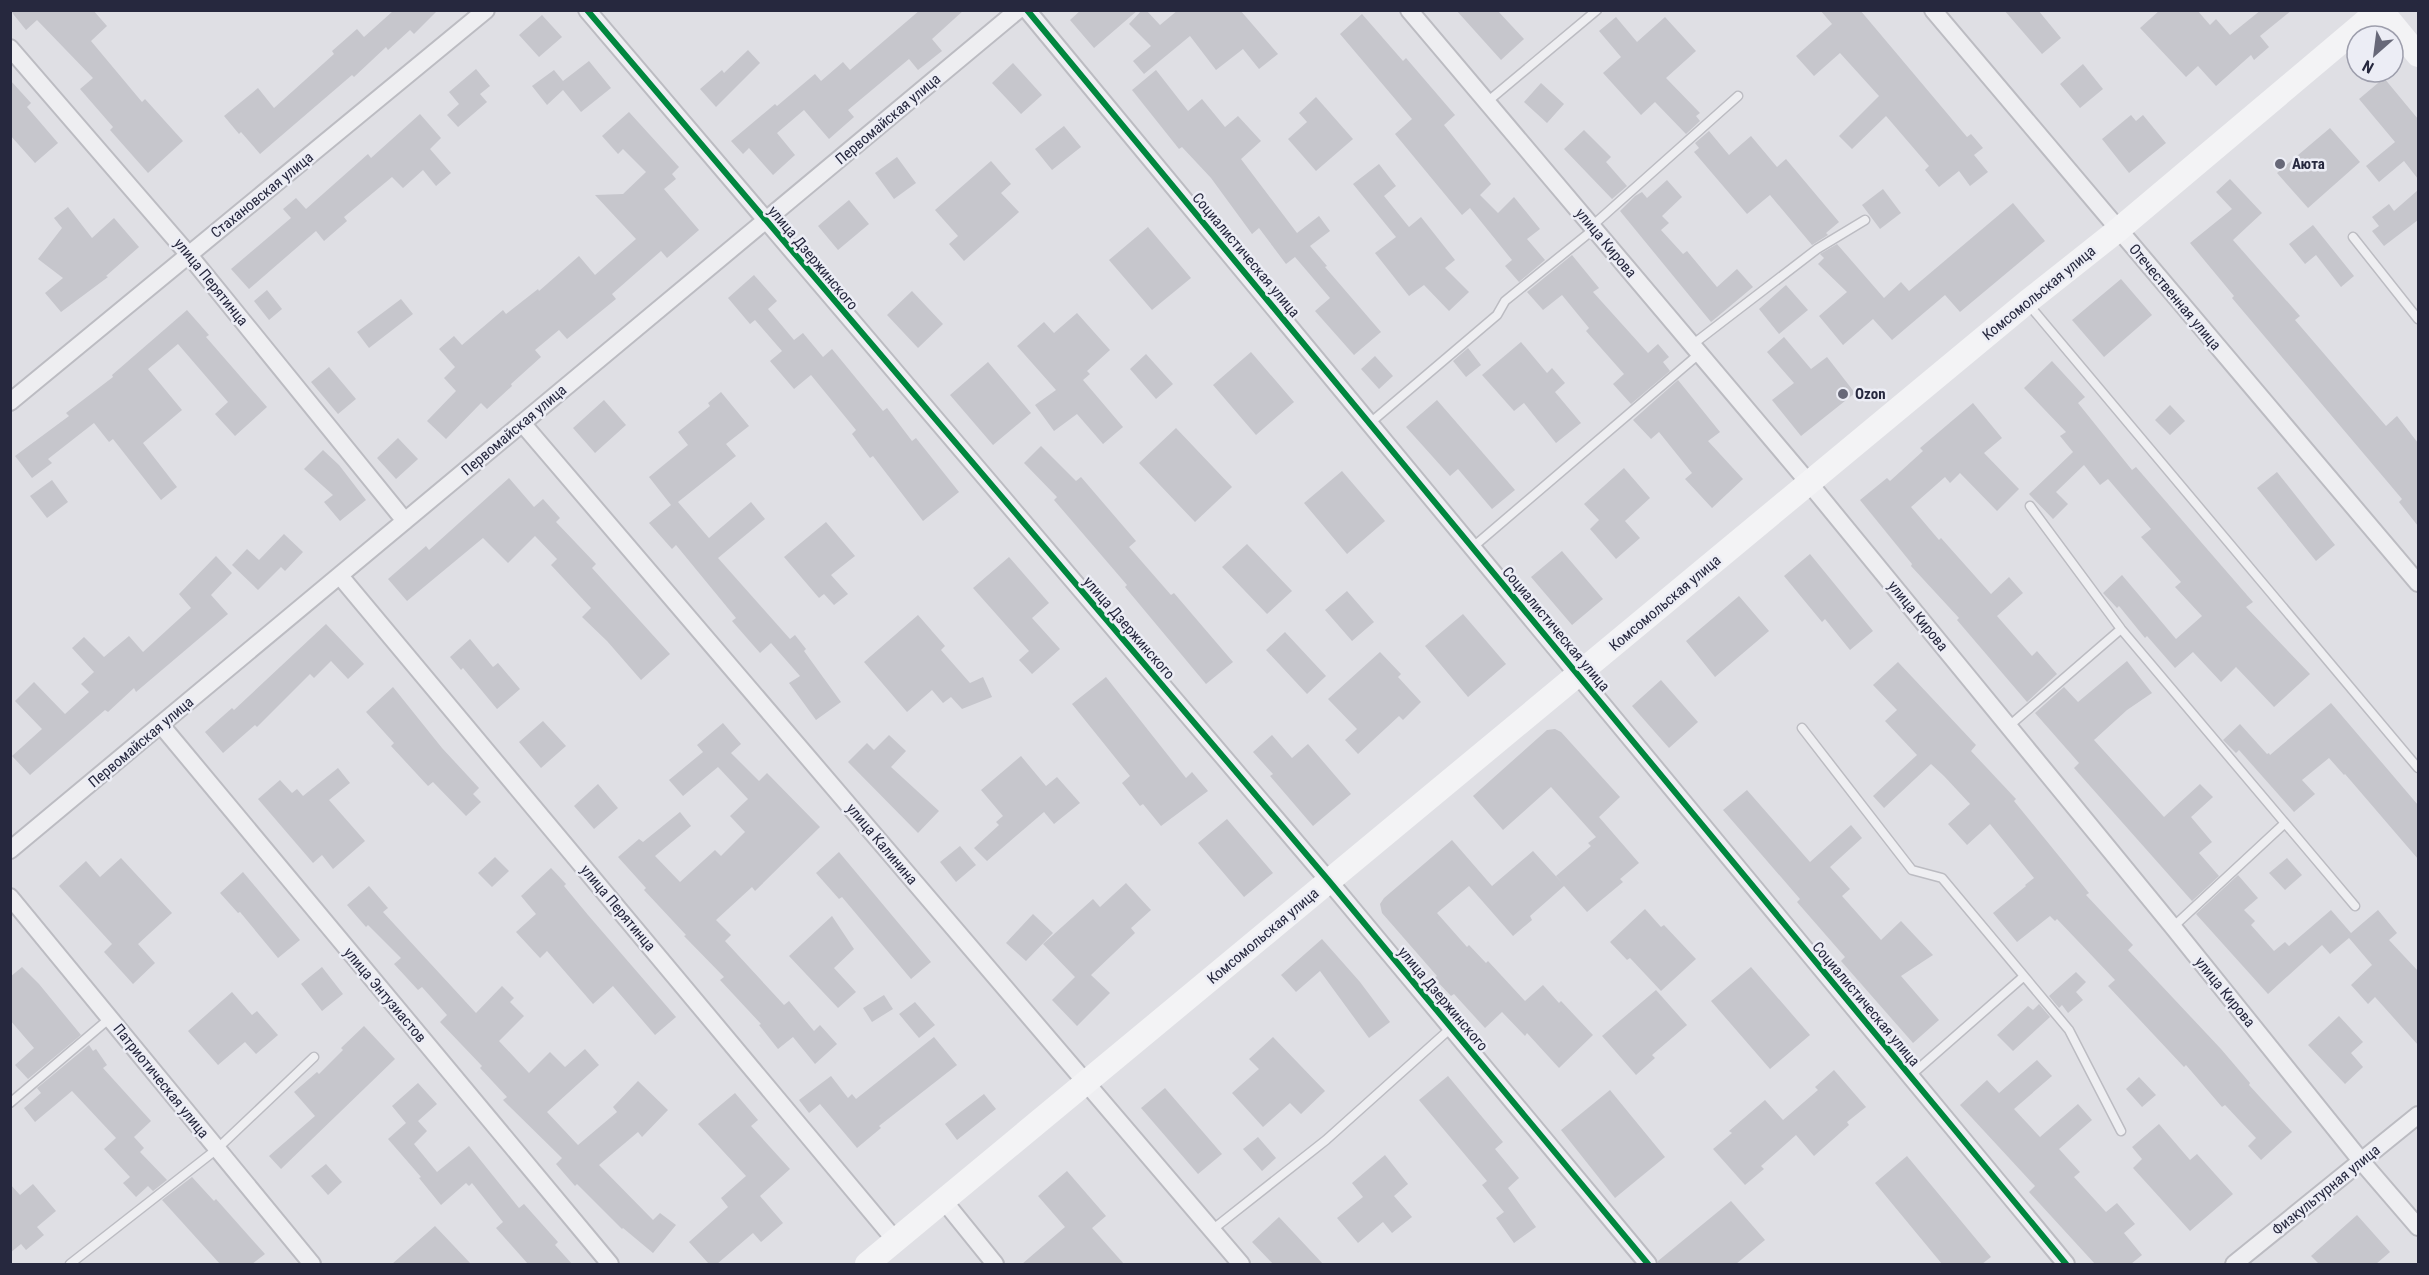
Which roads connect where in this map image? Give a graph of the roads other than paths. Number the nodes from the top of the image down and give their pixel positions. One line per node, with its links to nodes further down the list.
1 (486, 10): 18 (street, Стахановская улица)
2 (587, 10): 14 (street, улица Дзержинского)
3 (1018, 10): 14 (street, Первомайская улица)
4 (1027, 10): 24 (street, Социалистическая улица)
5 (1409, 10): 12 (street, улица Кирова)
6 (1597, 10): 12 (lane)
7 (1932, 10): 16 (street, Отечественная улица)
8 (2380, 10): 10 (main road); 16 (main road, Комсомольская улица)
9 (10, 48): 18 (street, улица Перятинца)
10 (2418, 55)
11 (1738, 96): 15 (lane)
12 (1487, 102): 15 (street, улица Кирова)
13 (1865, 220): 21 (lane)
14 (766, 221): 23 (street, Первомайская улица); 39 (street, улица Дзержинского)
15 (1593, 228): 21 (street, улица Кирова); 24 (lane)
16 (2118, 230): 19 (main road, Комсомольская улица); 30 (street, Отечественная улица)
17 (2354, 237): 20 (lane)
18 (189, 255): 22 (street, Стахановская улица); 27 (street, улица Перятинца)
19 (2027, 302): 25 (main road, Комсомольская улица); 36 (lane)
20 (2418, 319)
21 (1696, 350): 25 (street, улица Кирова); 28 (lane)
22 (10, 402)
23 (522, 423): 27 (street, Первомайская улица); 48 (street, улица Калинина)
24 (1370, 423): 28 (street, Социалистическая улица)
25 (1809, 483): 32 (main road, Комсомольская улица); 34 (street, улица Кирова)
26 (2030, 506): 31 (lane)
27 (405, 521): 29 (street, Первомайская улица)
28 (1473, 548): 32 (street, Социалистическая улица)
29 (340, 576): 33 (street, Первомайская улица); 57 (street, улица Перятинца)
30 (2418, 583)
31 (2121, 630): 34 (lane); 37 (lane)
32 (1579, 675): 39 (main road, Комсомольская улица); 47 (street, Социалистическая улица)
33 (161, 725): 38 (street, Первомайская улица); 60 (street, улица Энтузиастов)
34 (2008, 726): 42 (street, улица Кирова)
35 (1802, 728): 43 (lane)
36 (2418, 768)
37 (2285, 823): 41 (lane); 42 (lane)
38 (10, 850)
39 (1329, 881): 45 (street, улица Дзержинского); 48 (main road, Комсомольская улица)
40 (10, 897): 44 (street, Патриотическая улица)
41 (2355, 906)
42 (2173, 927): 53 (street, улица Кирова)
43 (2023, 977): 47 (lane); 51 (lane)
44 (110, 1018): 49 (lane); 52 (street, Патриотическая улица)
45 (1451, 1028): 56 (lane); 64 (street, улица Дзержинского)
46 (314, 1057): 52 (lane)
47 (1910, 1076): 65 (street, Социалистическая улица)
48 (1085, 1084): 54 (main road, Комсомольская улица); 56 (street, улица Калинина)
49 (10, 1102)
50 (2418, 1115): 53 (street, Физкультурная улица)
51 (2121, 1131)
52 (217, 1149): 58 (lane); 59 (street, Патриотическая улица)
53 (2362, 1162): 55 (street, улица Кирова); 66 (street, Физкультурная улица)
54 (944, 1201): 57 (main road, Комсомольская улица); 62 (street)
55 (2418, 1227)
56 (1212, 1230): 63 (street, улица Калинина)
57 (896, 1240): 61 (main road, Комсомольская улица)
58 (70, 1264)
59 (312, 1264)
60 (610, 1264)
61 (867, 1264)
62 (995, 1264)
63 (1241, 1264)
64 (1648, 1264)
65 (2066, 1264)
66 (2234, 1264)

